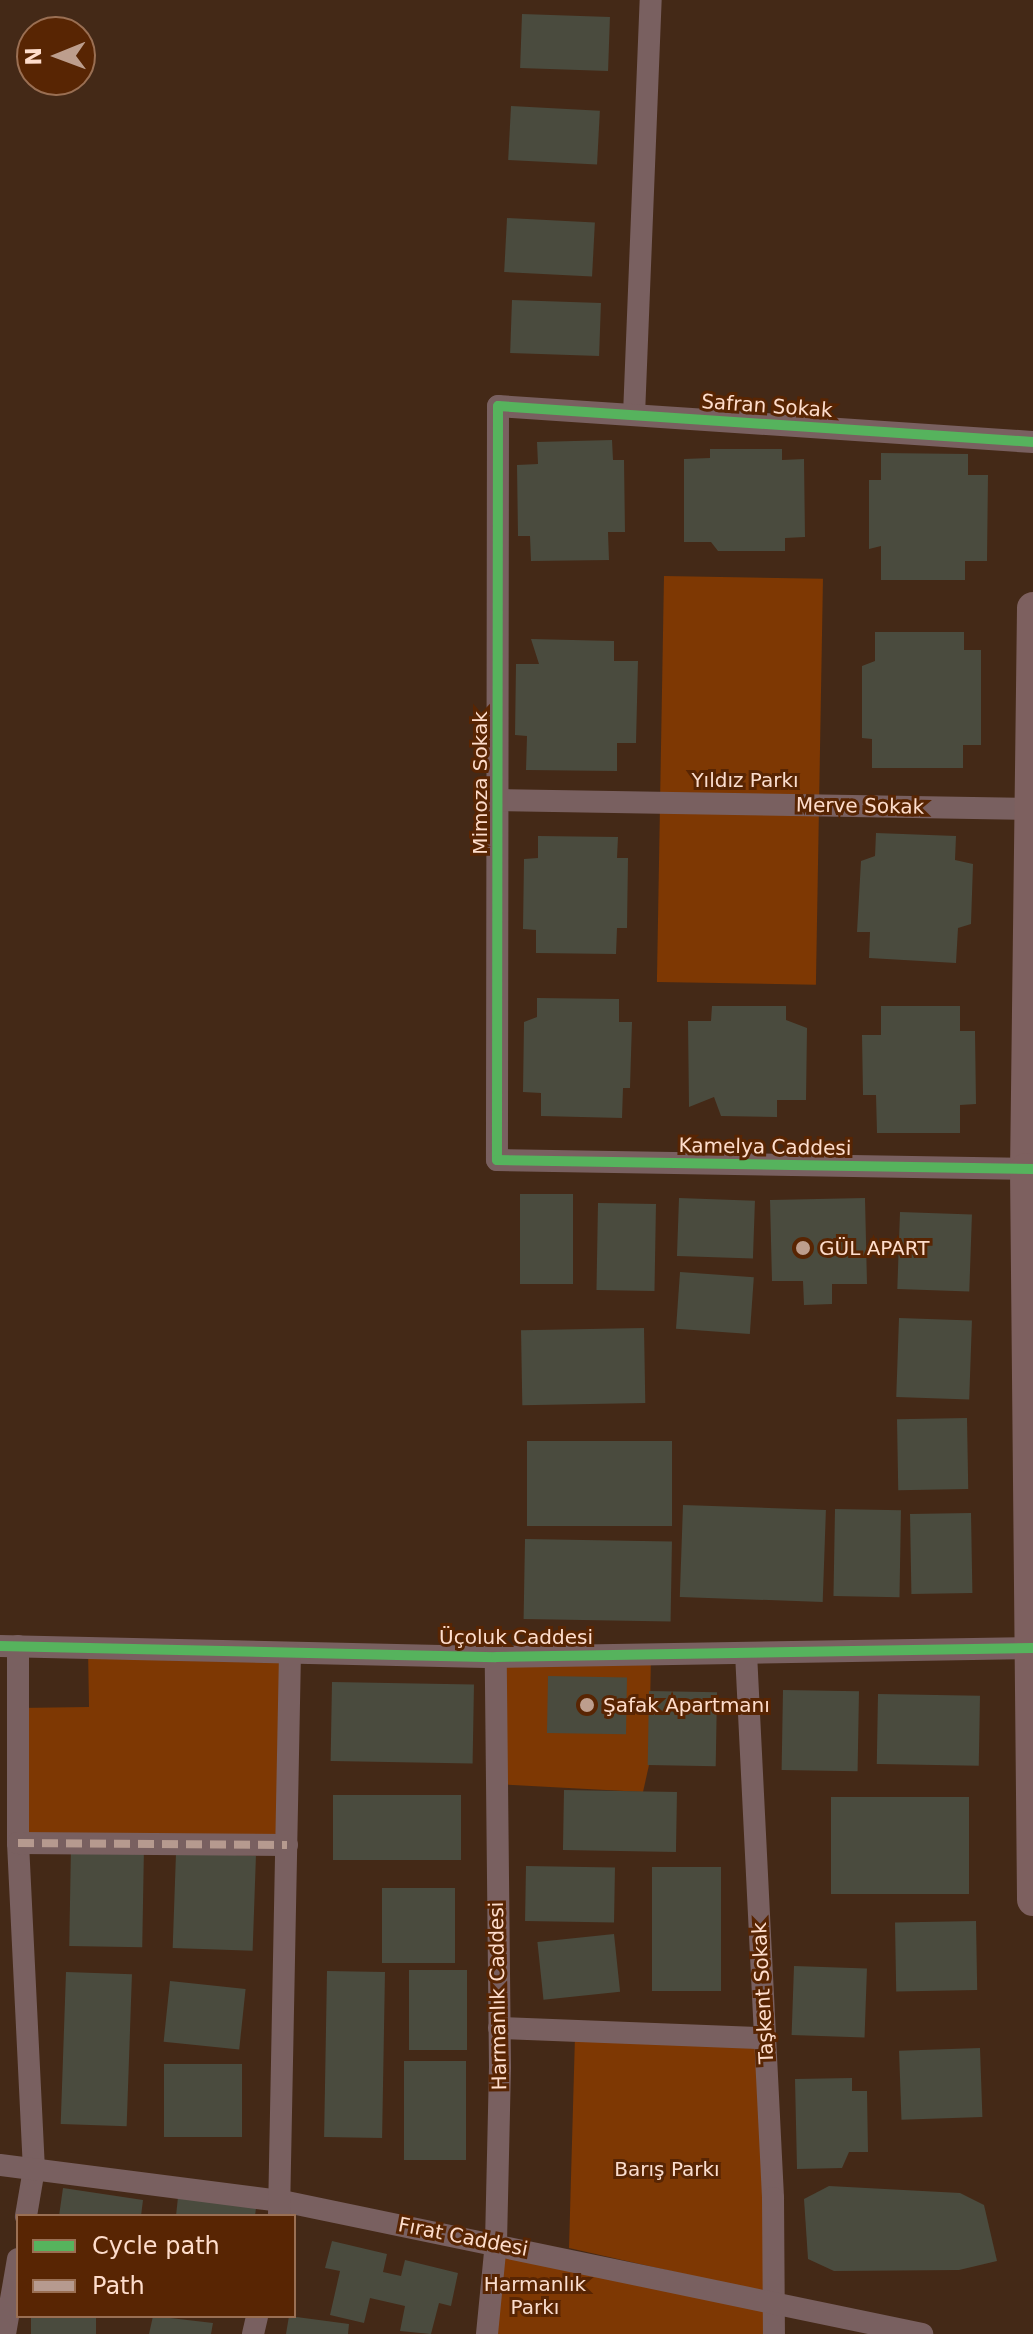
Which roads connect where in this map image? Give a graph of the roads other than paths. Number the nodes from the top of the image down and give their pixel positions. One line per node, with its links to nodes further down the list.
1 (651, 0): 3 (street)
2 (498, 406): 3 (street, Safran Sokak); 6 (street, Mimoza Sokak)
3 (634, 415): 4 (street, Safran Sokak)
4 (1033, 442)
5 (1033, 608): 7 (main road)
6 (498, 800): 7 (street, Merve Sokak); 8 (street, Mimoza Sokak)
7 (1030, 809): 9 (main road)
8 (497, 1160): 9 (street, Kamelya Caddesi)
9 (1030, 1169): 11 (main road)
10 (9, 1646): 12 (street, Üçoluk Caddesi); 15 (street)
11 (1032, 1648): 13 (street, Üçoluk Caddesi); 17 (main road)
12 (290, 1653): 14 (street, Üçoluk Caddesi); 16 (street)
13 (746, 1653): 14 (street, Üçoluk Caddesi); 20 (street, Taşkent Sokak)
14 (496, 1657): 19 (street, Harmanlık Caddesi)
15 (18, 1843): 16 (street); 22 (street)
16 (287, 1845): 23 (street)
17 (1031, 1850): 18 (main road)
18 (1033, 1900)
19 (499, 2028): 20 (street); 25 (street, Harmanlık Caddesi)
20 (765, 2038): 27 (street, Taşkent Sokak)
21 (0, 2165): 22 (street, Fırat Caddesi)
22 (34, 2169): 23 (street, Fırat Caddesi); 24 (street)
23 (280, 2209): 25 (street, Fırat Caddesi)
24 (26, 2214)
25 (496, 2243): 27 (street, Fırat Caddesi); 29 (street, Harmanlık Caddesi)
26 (16, 2271): 28 (street)
27 (776, 2301): 30 (street, Taşkent Sokak); 31 (street, Fırat Caddesi)
28 (5, 2334)
29 (487, 2334)
30 (774, 2334)
31 (922, 2334)

